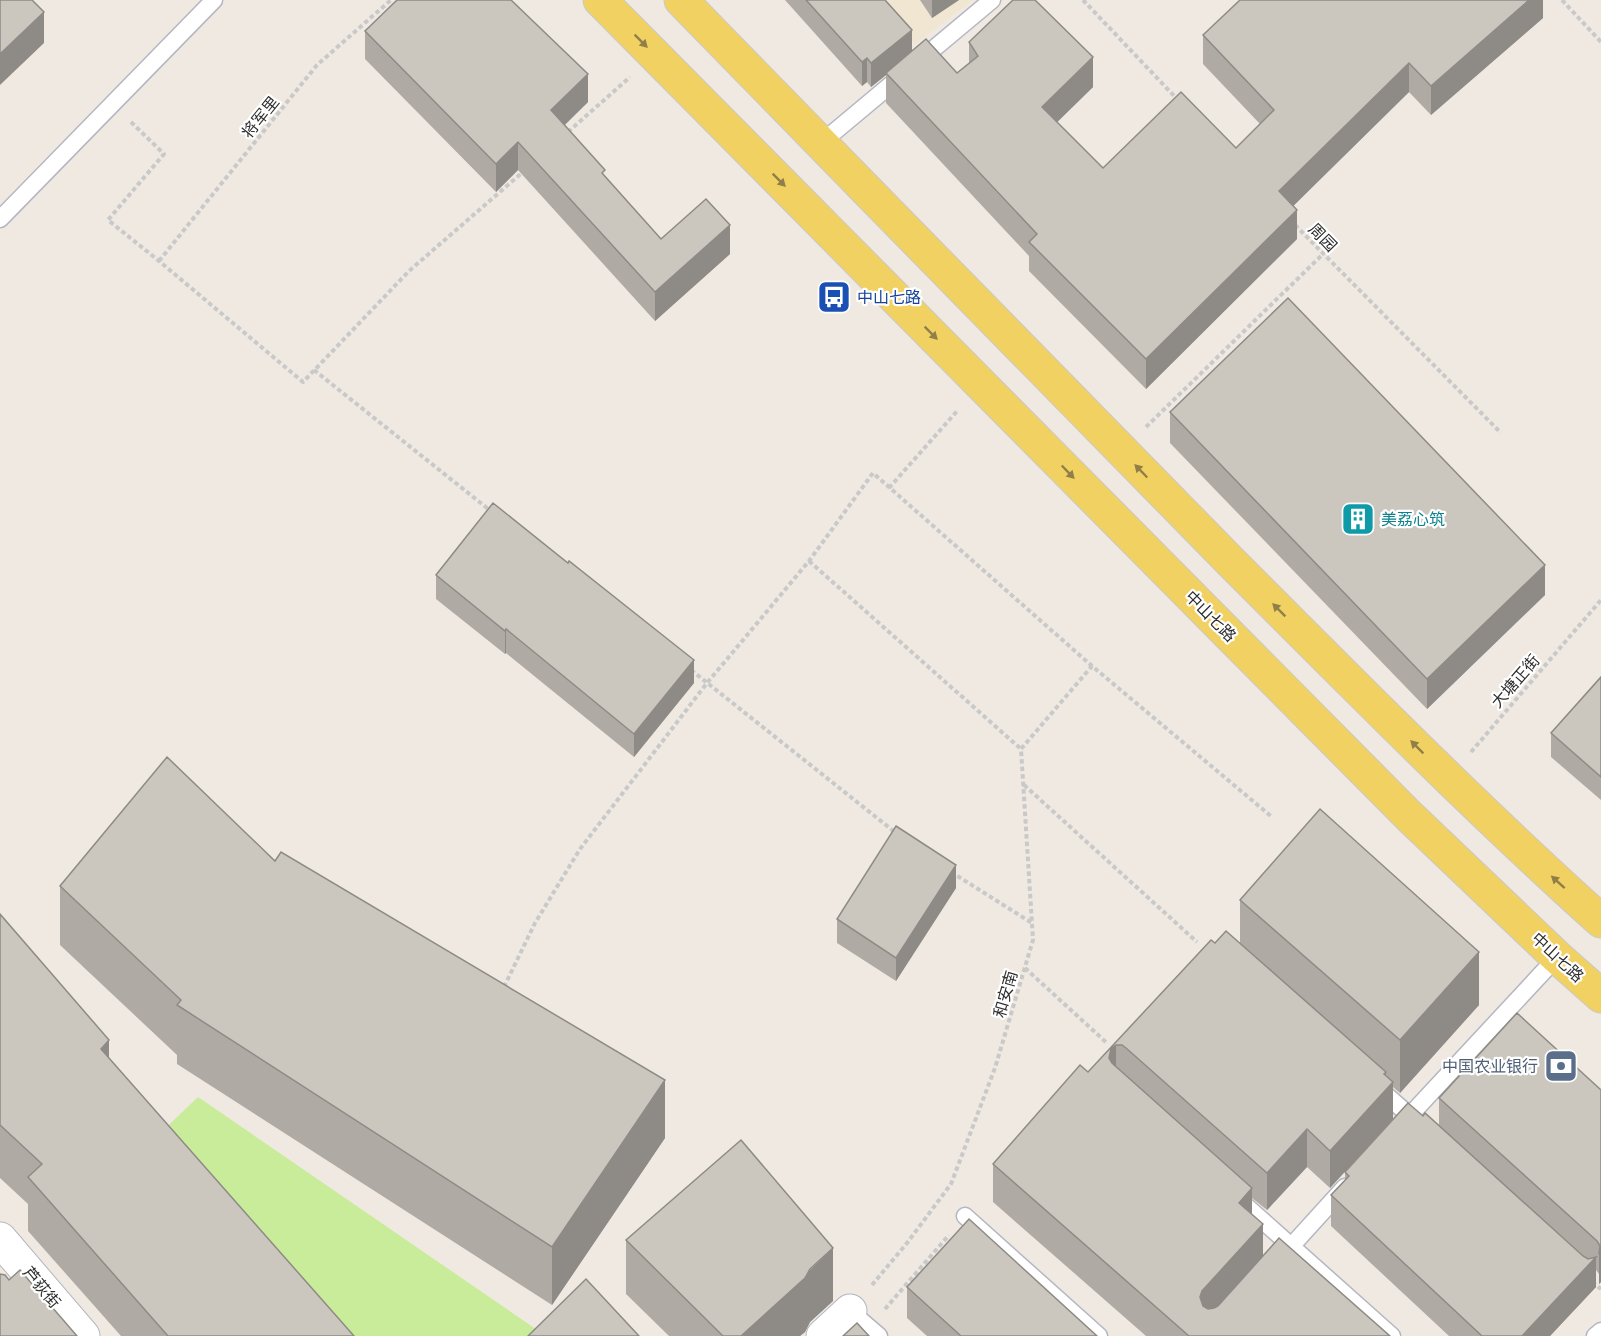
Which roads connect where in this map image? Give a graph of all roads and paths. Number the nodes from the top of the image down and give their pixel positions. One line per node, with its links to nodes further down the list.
1 (214, 0): 11 (lane)
2 (391, 0): 18 (path, 将军里)
3 (600, 0): 9 (main road, 中山七路, one-way to 9)
4 (681, 0): 13 (main road)
5 (992, 0): 13 (lane)
6 (1083, 0): 10 (path)
7 (1562, 0): 8 (path)
8 (1601, 42)
9 (655, 55): 12 (path); 20 (main road, 中山七路, one-way to 20)
10 (1179, 102)
11 (112, 104): 15 (lane); 18 (path)
12 (560, 140)
13 (821, 143): 22 (main road)
14 (524, 171): 19 (path)
15 (0, 219)
16 (1291, 220): 17 (path, 周园)
17 (1323, 254): 21 (path, 周园); 22 (path)
18 (159, 261): 19 (path)
19 (314, 370): 24 (path)
20 (981, 383): 23 (path); 39 (main road, 中山七路, one-way to 39)
21 (1501, 433)
22 (1122, 450): 31 (main road, one-way to 22)
23 (889, 488): 25 (path); 27 (path)
24 (492, 512)
25 (809, 561): 29 (path); 30 (path)
26 (1601, 600): 31 (path, 大塘正街)
27 (1092, 666): 30 (path); 33 (path)
28 (689, 668): 29 (path)
29 (708, 683): 34 (path); 41 (path)
30 (1021, 749): 32 (path, 和安南)
31 (1448, 778): 36 (main road, one-way to 31)
32 (1023, 784): 37 (path, 和安南); 38 (path)
33 (1272, 817)
34 (905, 840)
35 (943, 867): 37 (path)
36 (1601, 921)
37 (1032, 923): 40 (path, 和安南)
38 (1197, 942)
39 (1557, 957): 42 (main road, 中山七路); 45 (lane)
40 (1024, 968): 43 (path); 56 (path, 和安南)
41 (504, 987)
42 (1601, 996)
43 (1108, 1044)
44 (1365, 1076): 45 (lane)
45 (1410, 1116): 46 (lane); 47 (lane)
46 (1427, 1131)
47 (1394, 1133)
48 (1355, 1176): 52 (lane)
49 (1222, 1185): 52 (lane)
50 (965, 1216): 56 (path); 60 (lane)
51 (0, 1239): 58 (street, 芦荻街)
52 (1292, 1246): 53 (lane); 61 (lane)
53 (1262, 1279)
54 (1590, 1279): 55 (path)
55 (1601, 1289)
56 (866, 1325): 59 (street)
57 (1601, 1330): 62 (lane)
58 (83, 1336)
59 (823, 1336)
60 (1099, 1336)
61 (1392, 1336)
62 (1595, 1336)

